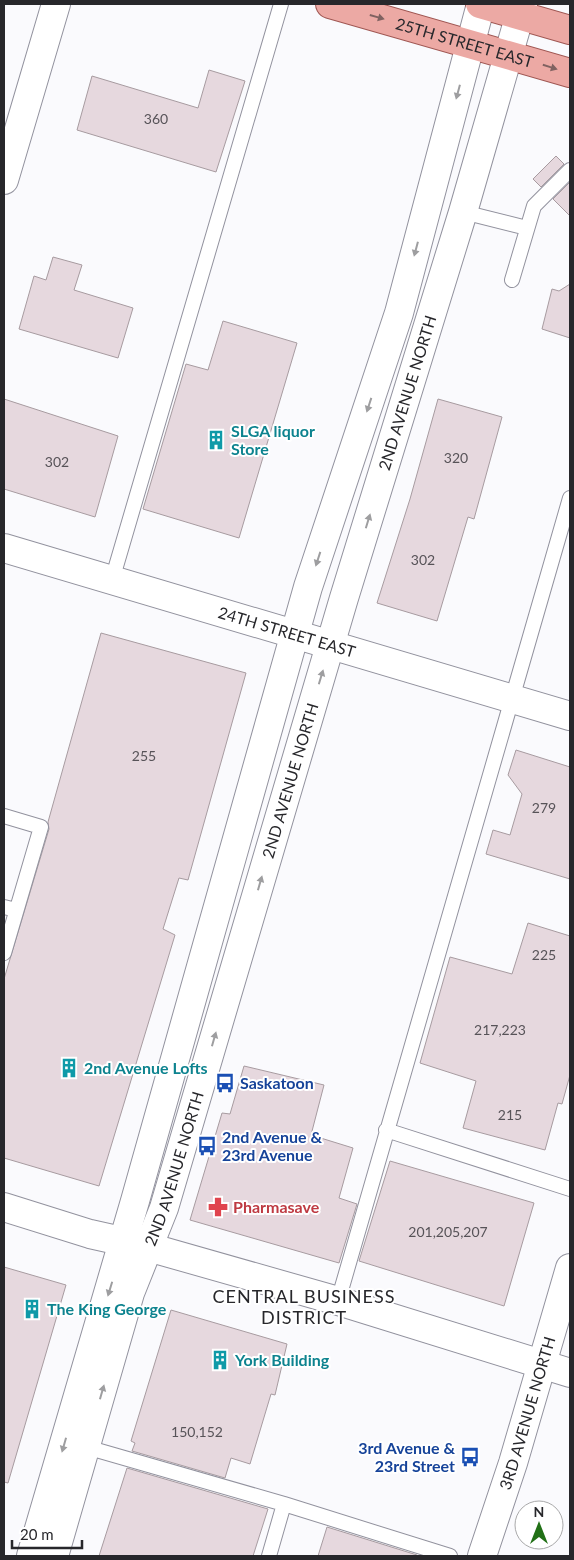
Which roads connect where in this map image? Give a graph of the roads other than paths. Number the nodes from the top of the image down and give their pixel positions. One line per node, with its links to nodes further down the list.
1 (56, 4): 11 (street)
2 (281, 4): 17 (lane)
3 (330, 4): 7 (main road, 25TH STREET EAST, one-way to 7)
4 (480, 4): 5 (main road); 7 (street, 2ND AVENUE NORTH)
5 (522, 10): 6 (main road); 8 (street, 2ND AVENUE NORTH)
6 (570, 30)
7 (472, 45): 8 (main road, 25TH STREET EAST); 18 (street, 2ND AVENUE NORTH, one-way to 18)
8 (508, 55): 9 (main road, 25TH STREET EAST, one-way to 9); 12 (street, 2ND AVENUE NORTH)
9 (570, 73)
10 (570, 170): 13 (lane)
11 (4, 180)
12 (463, 212): 13 (lane); 19 (street, 2ND AVENUE NORTH, one-way to 12)
13 (527, 228): 14 (lane)
14 (512, 280)
15 (570, 498): 20 (lane)
16 (4, 548): 17 (street, 24TH STREET EAST)
17 (112, 580): 18 (street, 24TH STREET EAST)
18 (295, 635): 19 (street, 24TH STREET EAST); 28 (street, 2ND AVENUE NORTH)
19 (330, 645): 20 (street, 24TH STREET EAST); 28 (street, 2ND AVENUE NORTH, one-way to 19)
20 (511, 699): 21 (street, 24TH STREET EAST); 25 (lane)
21 (570, 716)
22 (4, 816): 23 (lane)
23 (10, 909): 24 (lane)
24 (4, 953)
25 (386, 1130): 26 (lane); 30 (lane)
26 (570, 1189)
27 (4, 1207): 28 (street)
28 (136, 1245): 30 (street); 33 (street, 2ND AVENUE NORTH, one-way to 28); 35 (street, 2ND AVENUE NORTH, one-way to 35)
29 (570, 1268): 31 (street, 3RD AVENUE NORTH)
30 (338, 1301): 31 (street)
31 (541, 1364): 32 (street); 39 (street, 3RD AVENUE NORTH)
32 (570, 1373)
33 (86, 1447): 34 (lane); 36 (street, 2ND AVENUE NORTH)
34 (284, 1504): 37 (lane); 38 (lane)
35 (31, 1556)
36 (54, 1556)
37 (269, 1556)
38 (450, 1556)
39 (482, 1556)

